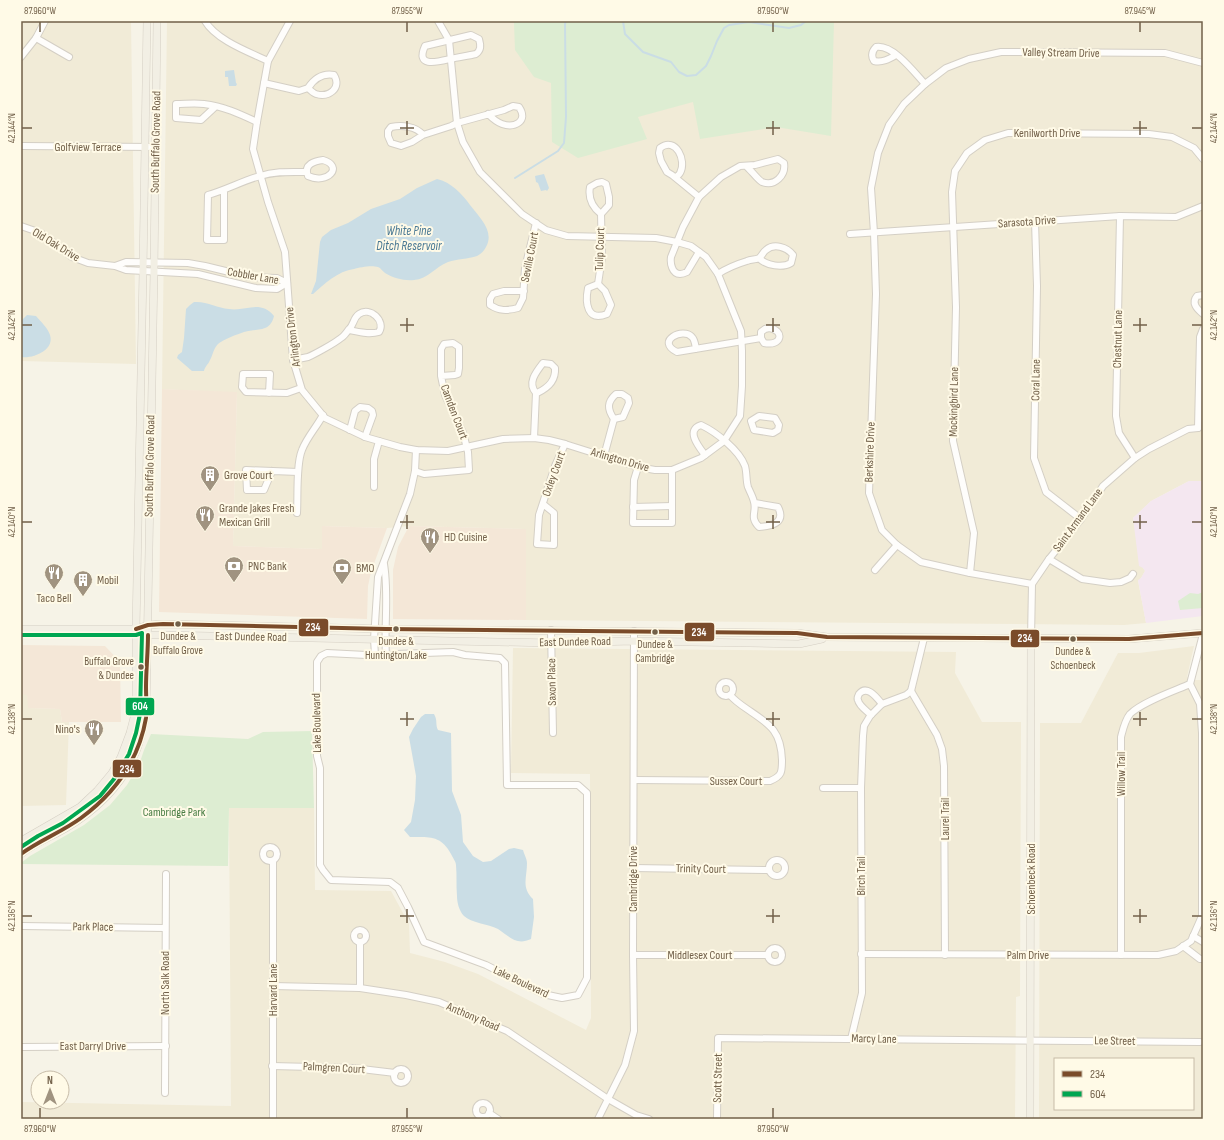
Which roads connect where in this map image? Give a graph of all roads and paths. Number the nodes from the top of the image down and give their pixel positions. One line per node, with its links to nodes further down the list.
1 (45, 21): 7 (street)
2 (147, 21): 24 (main road, South Buffalo Grove Road)
3 (158, 21): 25 (main road, South Buffalo Grove Road)
4 (205, 21): 13 (street)
5 (290, 21): 13 (street, Arlington Drive)
6 (438, 21): 8 (street, Arlington Drive)
7 (36, 38): 10 (street); 11 (street)
8 (449, 40): 12 (street, Arlington Drive); 12 (street); 12 (street)
9 (896, 55): 16 (street)
10 (21, 57)
11 (69, 57)
12 (451, 59): 21 (street, Arlington Drive)
13 (268, 61): 15 (street, Arlington Drive)
14 (1203, 63): 16 (street, Valley Stream Drive)
15 (264, 83): 17 (street); 20 (street, Arlington Drive)
16 (925, 84): 40 (street, Valley Stream Drive)
17 (308, 88): 17 (street)
18 (215, 106): 18 (street); 20 (street)
19 (488, 114): 19 (street); 21 (street)
20 (257, 122): 29 (street, Arlington Drive)
21 (457, 123): 22 (street); 37 (street, Arlington Drive)
22 (423, 135): 22 (street)
23 (21, 146): 24 (street, Golfview Terrace)
24 (145, 147): 25 (street, Golfview Terrace); 46 (main road, South Buffalo Grove Road)
25 (156, 147): 46 (main road, South Buffalo Grove Road)
26 (1203, 159): 39 (street, Kenilworth Drive)
27 (746, 166): 27 (street); 32 (street)
28 (306, 172): 29 (street)
29 (260, 176): 31 (street); 50 (street, Arlington Drive)
30 (676, 177): 30 (street); 32 (street)
31 (224, 190): 31 (street)
32 (699, 197): 43 (street)
33 (1203, 206): 35 (street, Sarasota Drive)
34 (601, 214): 34 (street, Tulip Court); 42 (street, Tulip Court)
35 (1120, 216): 36 (street, Sarasota Drive); 81 (street, Chestnut Lane)
36 (1035, 221): 39 (street, Sarasota Drive); 93 (street, Coral Lane)
37 (536, 223): 42 (street, Arlington Drive); 52 (street, Seville Court)
38 (21, 226): 47 (street, Old Oak Drive)
39 (954, 228): 40 (street, Sarasota Drive); 98 (street, Mockingbird Lane)
40 (874, 233): 41 (street, Sarasota Drive); 94 (street, Berkshire Drive)
41 (850, 234)
42 (601, 236): 43 (street, Arlington Drive); 51 (street, Tulip Court)
43 (677, 242): 44 (street, Arlington Drive); 44 (street)
44 (699, 252): 49 (street, Arlington Drive)
45 (759, 258): 45 (street); 49 (street)
46 (149, 262): 47 (street, Old Oak Drive); 48 (main road, South Buffalo Grove Road); 48 (main road, South Buffalo Grove Road); 50 (street, Cobbler Lane)
47 (115, 266): 48 (street, Old Oak Drive)
48 (149, 271): 50 (street, Cobbler Lane); 101 (main road, South Buffalo Grove Road); 104 (main road, South Buffalo Grove Road)
49 (718, 274): 58 (street, Arlington Drive)
50 (287, 283): 60 (street, Arlington Drive)
51 (598, 284): 51 (street, Tulip Court)
52 (524, 291): 52 (street, Seville Court)
53 (1203, 295): 54 (street)
54 (1203, 314)
55 (1203, 329): 61 (street, Saint Armand Lane)
56 (349, 330): 56 (street); 60 (street)
57 (761, 338): 58 (street)
58 (742, 341): 59 (street); 67 (street, Arlington Drive)
59 (696, 349)
60 (293, 360): 63 (street, Arlington Drive)
61 (1201, 363): 70 (street, Saint Armand Lane)
62 (441, 376): 62 (street, Camden Court); 77 (street, Camden Court)
63 (301, 388): 64 (street); 66 (street, Arlington Drive)
64 (269, 393): 64 (street)
65 (536, 393): 65 (street); 73 (street)
66 (323, 415): 71 (street, Arlington Drive); 86 (street)
67 (740, 416): 69 (street); 74 (street, Arlington Drive)
68 (614, 419): 80 (street)
69 (751, 421)
70 (1201, 429): 81 (street, Saint Armand Lane)
71 (350, 430): 72 (street, Arlington Drive); 72 (street)
72 (365, 437): 75 (street, Arlington Drive)
73 (534, 438): 76 (street, Arlington Drive); 77 (street, Arlington Drive)
74 (724, 441): 79 (street, Arlington Drive); 79 (street); 88 (street)
75 (379, 442): 78 (street, Arlington Drive); 87 (street)
76 (566, 444): 80 (street, Arlington Drive); 89 (street, Oxley Court)
77 (467, 448): 78 (street, Arlington Drive); 85 (street, Camden Court)
78 (416, 450): 85 (street)
79 (705, 455): 83 (street, Arlington Drive)
80 (604, 456): 82 (street, Arlington Drive)
81 (1135, 458): 93 (street, Saint Armand Lane)
82 (638, 467): 83 (street, Arlington Drive); 91 (street)
83 (672, 470): 90 (street)
84 (272, 471): 84 (street); 86 (street)
85 (415, 471): 96 (street)
86 (298, 472): 92 (street)
87 (374, 487)
88 (755, 503): 88 (street)
89 (542, 504): 89 (street, Oxley Court)
90 (672, 506): 91 (street); 91 (street)
91 (633, 507)
92 (298, 513)
93 (1081, 519): 95 (street, Saint Armand Lane)
94 (897, 545): 97 (street); 98 (street, Berkshire Drive)
95 (1049, 559): 99 (street); 100 (street, Saint Armand Lane)
96 (384, 563): 102 (street); 105 (street)
97 (875, 570)
98 (970, 573): 100 (street, Berkshire Drive)
99 (1132, 574)
100 (1032, 584): 114 (street)
101 (148, 625): 102 (main road, East Dundee Road); 104 (main road, East Dundee Road); 108 (main road, South Buffalo Grove Road)
102 (375, 628): 105 (main road, East Dundee Road); 112 (street)
103 (21, 629): 104 (main road)
104 (136, 629): 108 (main road, East Dundee Road); 128 (main road, South Buffalo Grove Road)
105 (386, 629): 106 (main road, East Dundee Road); 113 (street)
106 (551, 630): 107 (main road, East Dundee Road); 116 (street, Saxon Place)
107 (634, 631): 110 (main road, East Dundee Road); 115 (street, Cambridge Drive)
108 (148, 634): 112 (main road, East Dundee Road); 129 (main road, South Buffalo Grove Road)
109 (1203, 634): 114 (main road); 119 (street)
110 (827, 637): 111 (main road); 115 (main road, East Dundee Road)
111 (924, 638): 114 (main road); 120 (street)
112 (374, 639): 113 (main road, East Dundee Road); 117 (street)
113 (385, 639): 116 (main road, East Dundee Road); 118 (street)
114 (1031, 639): 144 (main road, Schoenbeck Road)
115 (634, 641): 116 (main road, East Dundee Road); 125 (street, Cambridge Drive)
116 (551, 643): 124 (street, Saxon Place)
117 (375, 655): 118 (street, Lake Boulevard); 118 (street, Lake Boulevard)
118 (386, 656)
119 (1190, 684): 136 (street); 145 (street, Willow Trail)
120 (911, 691): 122 (street, Birch Trail); 143 (street, Laurel Trail)
121 (730, 695): 125 (street, Sussex Court)
122 (882, 704): 123 (street, Birch Trail); 123 (street)
123 (871, 715): 127 (street, Birch Trail)
124 (553, 734)
125 (634, 780): 131 (street, Cambridge Drive)
126 (823, 788): 127 (street)
127 (861, 788): 141 (street, Birch Trail)
128 (21, 841)
129 (21, 854)
130 (273, 861): 147 (street, Harvard Lane)
131 (633, 868): 132 (street, Trinity Court); 140 (street, Cambridge Drive)
132 (769, 870)
133 (166, 874): 135 (street, North Salk Road)
134 (21, 926): 135 (street, Park Place)
135 (165, 928): 154 (street, North Salk Road)
136 (1192, 938): 138 (street); 139 (street, Palm Drive)
137 (360, 942): 148 (street)
138 (1203, 942)
139 (1183, 946): 145 (street, Palm Drive); 146 (street)
140 (633, 954): 142 (street, Middlesex Court); 158 (street, Cambridge Drive)
141 (861, 954): 143 (street, Palm Drive); 150 (street, Birch Trail)
142 (768, 955)
143 (945, 955): 144 (street, Palm Drive)
144 (1031, 955): 145 (street, Palm Drive); 151 (main road, Schoenbeck Road)
145 (1121, 955)
146 (1203, 959)
147 (273, 986): 148 (street, Anthony Road); 155 (street, Harvard Lane)
148 (360, 988): 158 (street, Anthony Road)
149 (718, 1038): 150 (street, Marcy Lane); 164 (street, Scott Street)
150 (851, 1039): 151 (street, Marcy Lane)
151 (1030, 1041): 152 (street, Lee Street); 165 (main road, Schoenbeck Road)
152 (1200, 1042)
153 (21, 1046): 154 (street, East Darryl Drive)
154 (166, 1046): 157 (street, North Salk Road)
155 (272, 1066): 156 (street, Palmgren Court); 160 (street, Harvard Lane)
156 (395, 1073)
157 (165, 1093)
158 (608, 1099): 162 (street, Cambridge Drive); 163 (street, Anthony Road)
159 (490, 1113): 161 (street)
160 (273, 1119)
161 (498, 1119)
162 (598, 1119)
163 (649, 1119)
164 (717, 1119)
165 (1030, 1119)

